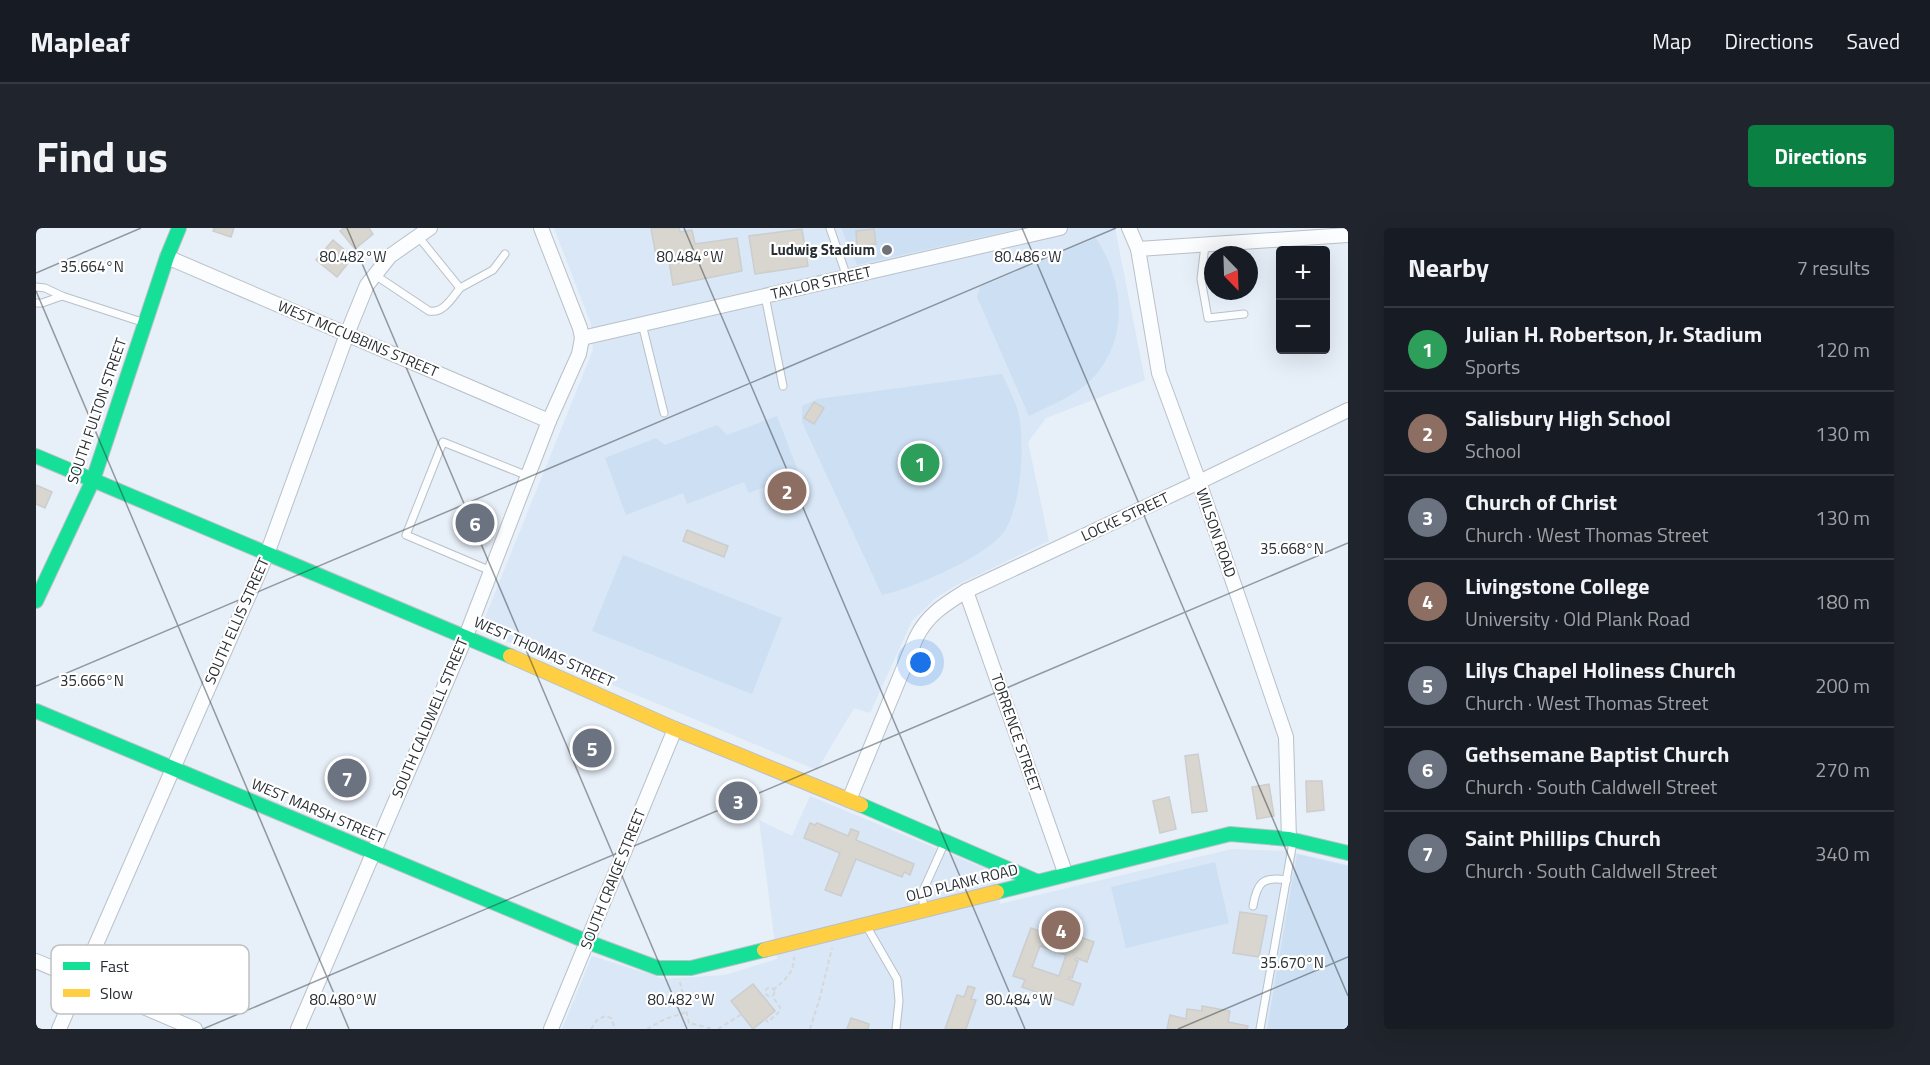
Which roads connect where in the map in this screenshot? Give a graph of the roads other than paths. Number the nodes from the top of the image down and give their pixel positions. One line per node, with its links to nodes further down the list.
1 (541, 228): 23 (street)
2 (830, 228): 13 (lane)
3 (1060, 228): 13 (street, TAYLOR STREET)
4 (1129, 228): 9 (street, WILSON ROAD)
5 (174, 230): 11 (street, SOUTH FULTON STREET)
6 (421, 231): 12 (street, SOUTH ELLIS STREET); 15 (lane)
7 (1348, 235): 8 (street)
8 (1204, 245): 9 (street); 19 (lane)
9 (1138, 249): 31 (street, WILSON ROAD)
10 (505, 254): 15 (lane)
11 (167, 257): 20 (street, SOUTH FULTON STREET); 22 (street, WEST MCCUBBINS STREET)
12 (375, 275): 15 (lane); 22 (street, SOUTH ELLIS STREET)
13 (847, 277): 17 (street, TAYLOR STREET)
14 (36, 288): 16 (lane)
15 (460, 288)
16 (62, 296): 18 (lane); 20 (lane)
17 (765, 296): 21 (street, TAYLOR STREET); 24 (lane)
18 (36, 303)
19 (1244, 314)
20 (145, 323): 30 (street, SOUTH FULTON STREET)
21 (642, 324): 23 (street, TAYLOR STREET); 26 (lane)
22 (347, 334): 27 (street, WEST MCCUBBINS STREET); 32 (street, SOUTH ELLIS STREET)
23 (582, 338): 27 (street, SOUTH CALDWELL STREET)
24 (783, 386)
25 (1348, 410): 31 (street, LOCKE STREET)
26 (664, 413)
27 (549, 421): 29 (street, SOUTH CALDWELL STREET)
28 (36, 456): 30 (street, WEST THOMAS STREET)
29 (528, 476): 33 (street, SOUTH CALDWELL STREET); 33 (lane)
30 (93, 480): 32 (street, WEST THOMAS STREET); 35 (street, SOUTH FULTON STREET)
31 (1199, 482): 34 (street, LOCKE STREET); 41 (street, WILSON ROAD)
32 (267, 554): 36 (street, WEST THOMAS STREET); 39 (street, SOUTH ELLIS STREET)
33 (491, 571): 36 (street, SOUTH CALDWELL STREET)
34 (966, 591): 40 (street, LOCKE STREET); 45 (street, TORRENCE STREET)
35 (36, 601)
36 (466, 636): 38 (street, WEST THOMAS STREET); 43 (street, SOUTH CALDWELL STREET)
37 (36, 711): 39 (street, WEST MARSH STREET)
38 (675, 729): 40 (street, WEST THOMAS STREET); 51 (street, SOUTH CRAIGE STREET)
39 (172, 768): 43 (street, WEST MARSH STREET); 52 (street, SOUTH ELLIS STREET)
40 (849, 800): 42 (street, WEST THOMAS STREET)
41 (1292, 839): 44 (street, OLD PLANK ROAD); 45 (street, OLD PLANK ROAD); 46 (lane)
42 (946, 842): 47 (street, WEST THOMAS STREET); 49 (lane)
43 (372, 852): 51 (street, WEST MARSH STREET); 59 (street, SOUTH CALDWELL STREET)
44 (1348, 853)
45 (1066, 875): 47 (street, OLD PLANK ROAD)
46 (1287, 880): 48 (lane); 62 (lane)
47 (1036, 881): 49 (street, OLD PLANK ROAD)
48 (1253, 906)
49 (924, 910): 50 (street, OLD PLANK ROAD)
50 (866, 925): 51 (street, OLD PLANK ROAD); 61 (lane)
51 (588, 942): 60 (street, SOUTH CRAIGE STREET)
52 (94, 945)
53 (36, 962): 54 (street)
54 (51, 968)
55 (65, 1014): 57 (street, SOUTH ELLIS STREET)
56 (159, 1014): 58 (street)
57 (59, 1029)
58 (195, 1029)
59 (298, 1029)
60 (551, 1029)
61 (896, 1029)
62 (1260, 1029)

